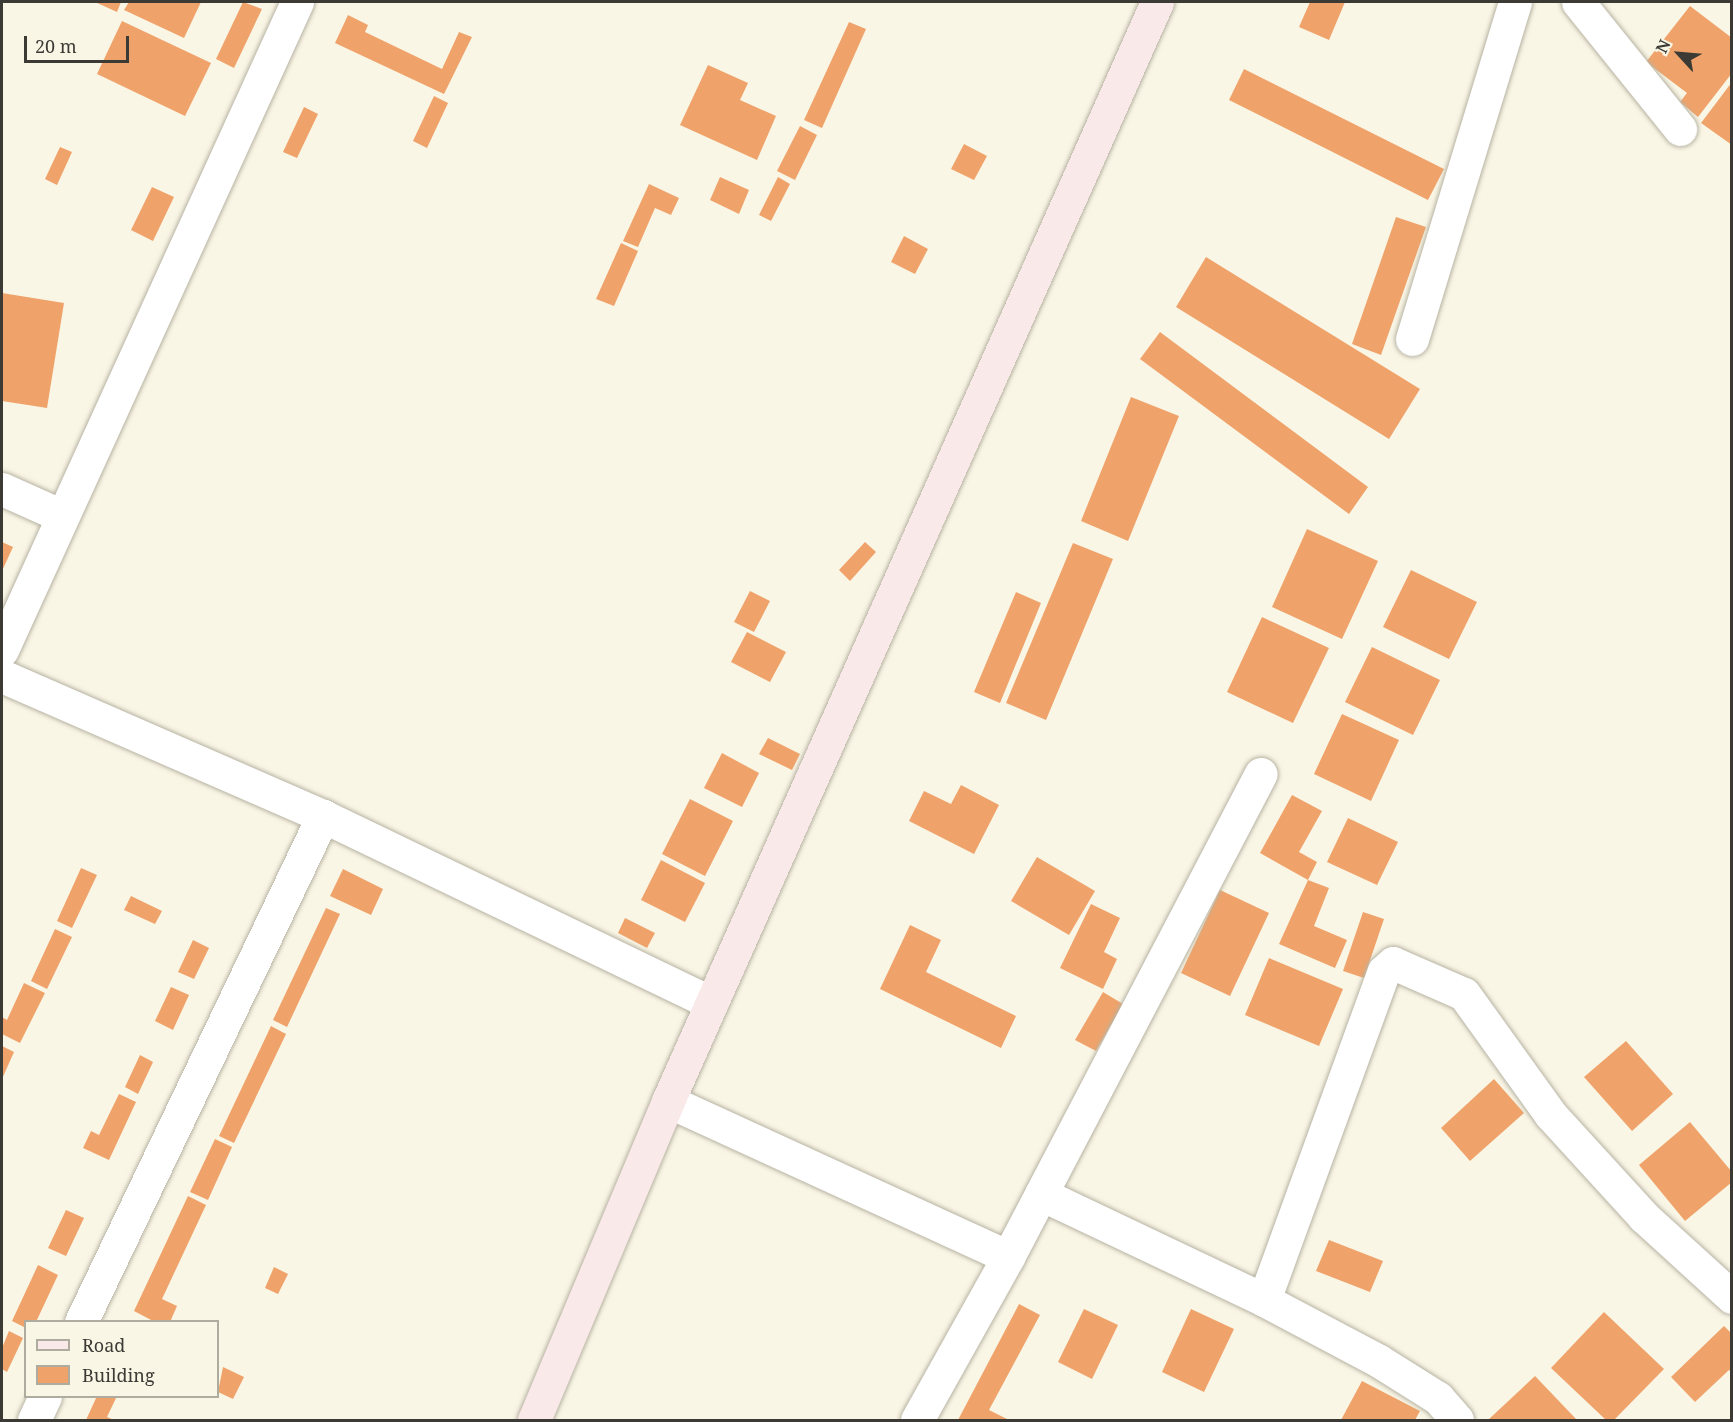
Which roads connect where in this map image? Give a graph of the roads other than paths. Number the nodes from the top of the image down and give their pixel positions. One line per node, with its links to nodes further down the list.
1 (297, 2): 8 (street)
2 (1157, 2): 13 (main road)
3 (1515, 2): 6 (street)
4 (1578, 2): 5 (street)
5 (1680, 129)
6 (1412, 339)
7 (2, 489): 8 (street)
8 (62, 516): 9 (street)
9 (2, 650)
10 (2, 676): 12 (street)
11 (1261, 774): 15 (street)
12 (323, 816): 13 (street); 19 (street)
13 (711, 1003): 14 (main road)
14 (668, 1101): 16 (street); 23 (main road)
15 (1041, 1194): 16 (street); 18 (street)
16 (1008, 1257): 24 (street)
17 (1731, 1297): 18 (street)
18 (1264, 1300): 21 (street)
19 (82, 1320)
20 (44, 1398): 22 (street)
21 (1440, 1413)
22 (34, 1420)
23 (534, 1420)
24 (917, 1420)

